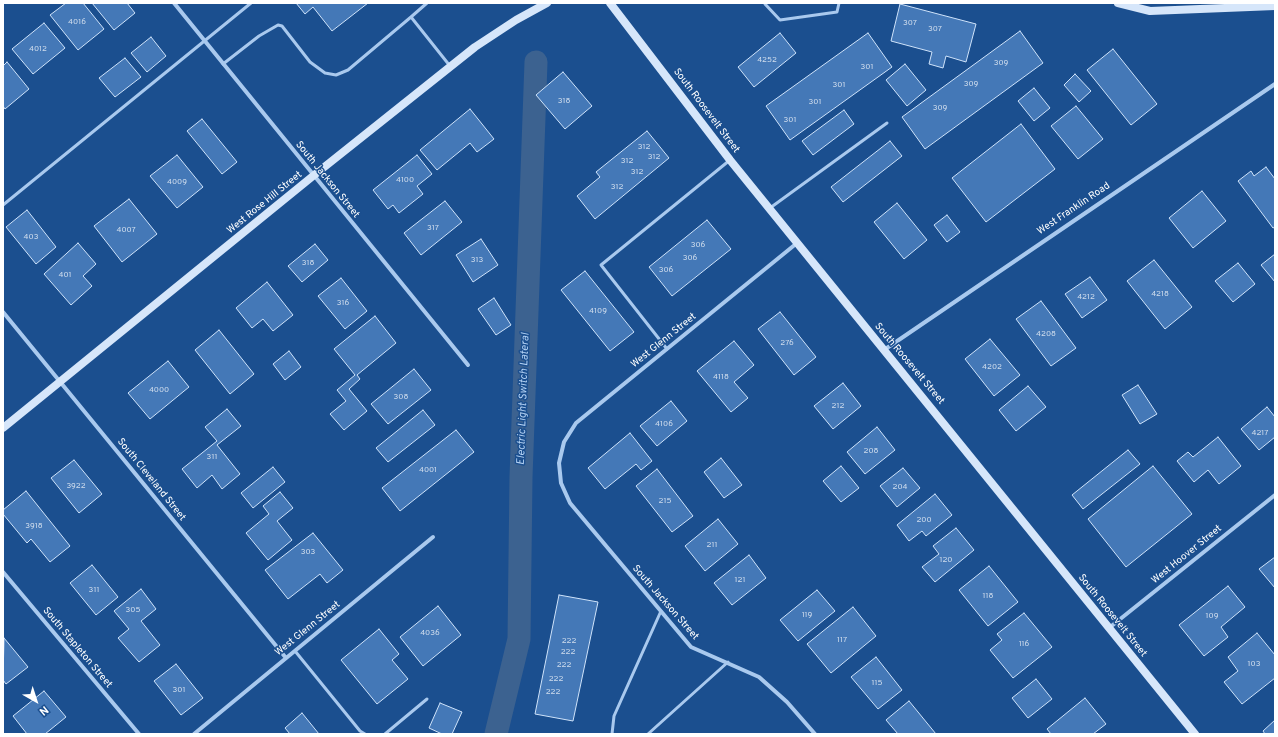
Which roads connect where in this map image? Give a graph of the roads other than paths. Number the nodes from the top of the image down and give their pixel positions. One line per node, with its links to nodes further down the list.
1 (174, 3): 11 (street, South Jackson Street)
2 (251, 3): 11 (lane)
3 (427, 3): 10 (lane)
4 (547, 3): 13 (street, West Rose Hill Street)
5 (610, 3): 16 (street, South Roosevelt Street)
6 (839, 3): 8 (lane)
7 (1118, 3): 9 (street)
8 (766, 4)
9 (1275, 6)
10 (411, 17): 12 (lane); 13 (lane)
11 (205, 41): 12 (street, South Jackson Street); 18 (lane)
12 (223, 64): 17 (street, South Jackson Street)
13 (451, 66): 17 (street, West Rose Hill Street)
14 (1275, 84): 23 (street, West Franklin Road)
15 (887, 123): 19 (lane)
16 (730, 160): 19 (street, South Roosevelt Street); 22 (lane)
17 (313, 176): 24 (street, South Jackson Street); 25 (street, West Rose Hill Street)
18 (3, 205)
19 (770, 208): 20 (street, South Roosevelt Street)
20 (797, 243): 22 (street, West Glenn Street); 23 (street, South Roosevelt Street)
21 (3, 312): 25 (street, South Cleveland Street)
22 (667, 349): 27 (street, West Glenn Street)
23 (884, 350): 32 (street, South Roosevelt Street)
24 (468, 366)
25 (60, 382): 26 (street, West Rose Hill Street); 34 (street, South Cleveland Street)
26 (3, 428)
27 (559, 463): 31 (street, South Jackson Street)
28 (1275, 495): 32 (street, West Hoover Street)
29 (433, 537): 33 (street, West Glenn Street)
30 (3, 572): 37 (street, South Stapleton Street)
31 (661, 611): 35 (street, South Jackson Street); 41 (lane)
32 (1108, 628): 44 (street, South Roosevelt Street)
33 (295, 651): 34 (street, West Glenn Street); 39 (lane)
34 (286, 658): 38 (street, West Glenn Street)
35 (728, 662): 42 (lane); 43 (street, South Jackson Street)
36 (427, 699): 40 (lane)
37 (139, 734)
38 (194, 734)
39 (365, 734)
40 (385, 734)
41 (612, 734)
42 (648, 734)
43 (815, 734)
44 (1195, 734)

